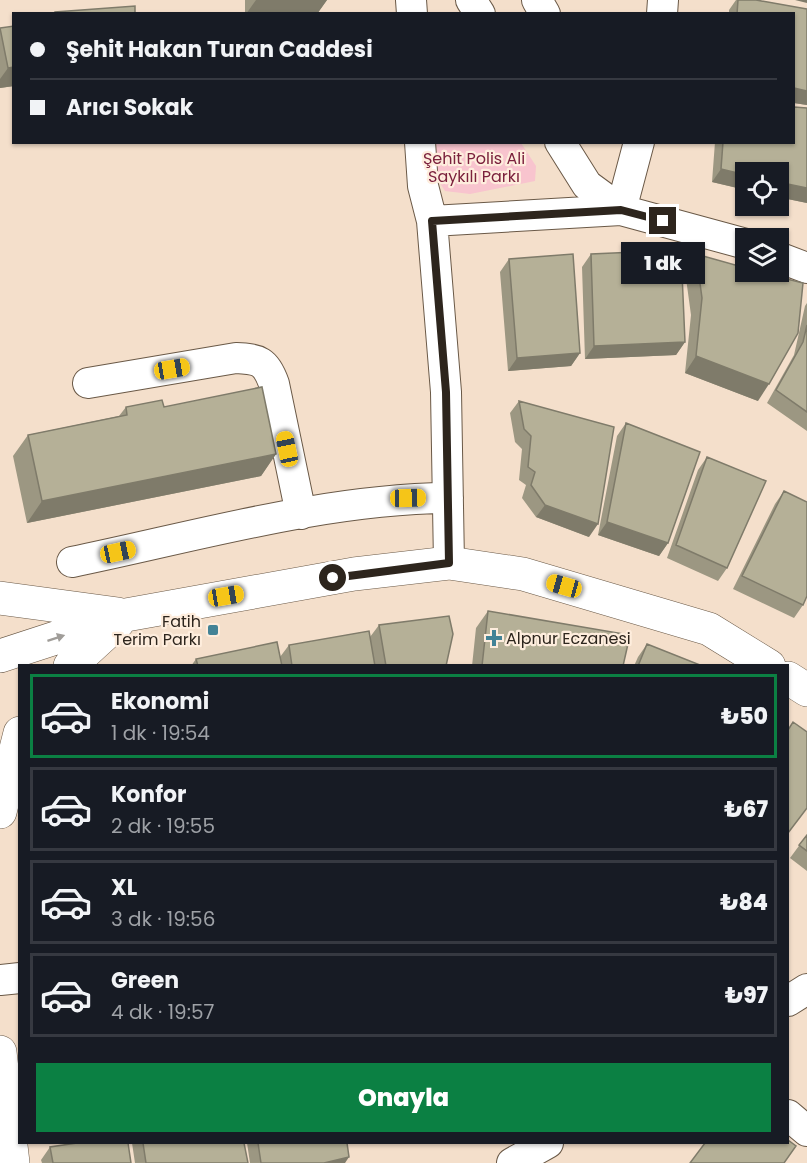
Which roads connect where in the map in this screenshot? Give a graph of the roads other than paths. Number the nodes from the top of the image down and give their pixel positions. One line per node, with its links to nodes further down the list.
1 (420, 144): 5 (street)
2 (561, 144): 4 (street)
3 (638, 144): 4 (street)
4 (621, 210): 5 (street); 6 (street)
5 (432, 221): 10 (street)
6 (735, 241)
7 (789, 261): 8 (street)
8 (807, 268)
9 (88, 383): 11 (street)
10 (448, 498): 11 (street); 13 (street)
11 (301, 514): 12 (street)
12 (72, 562)
13 (449, 563): 15 (main road); 18 (main road)
14 (0, 598): 15 (main road)
15 (126, 615): 16 (main road, one-way to 15); 17 (main road)
16 (0, 656)
17 (72, 664)
18 (766, 664)
19 (789, 679): 20 (main road)
20 (807, 690)
21 (18, 741): 22 (main road)
22 (0, 812)
23 (18, 978): 24 (street)
24 (0, 980)
25 (807, 989): 26 (street)
26 (789, 1000)
27 (0, 1052): 31 (main road)
28 (789, 1116): 29 (street)
29 (807, 1131)
30 (546, 1144): 32 (street)
31 (13, 1163)
32 (512, 1163)

